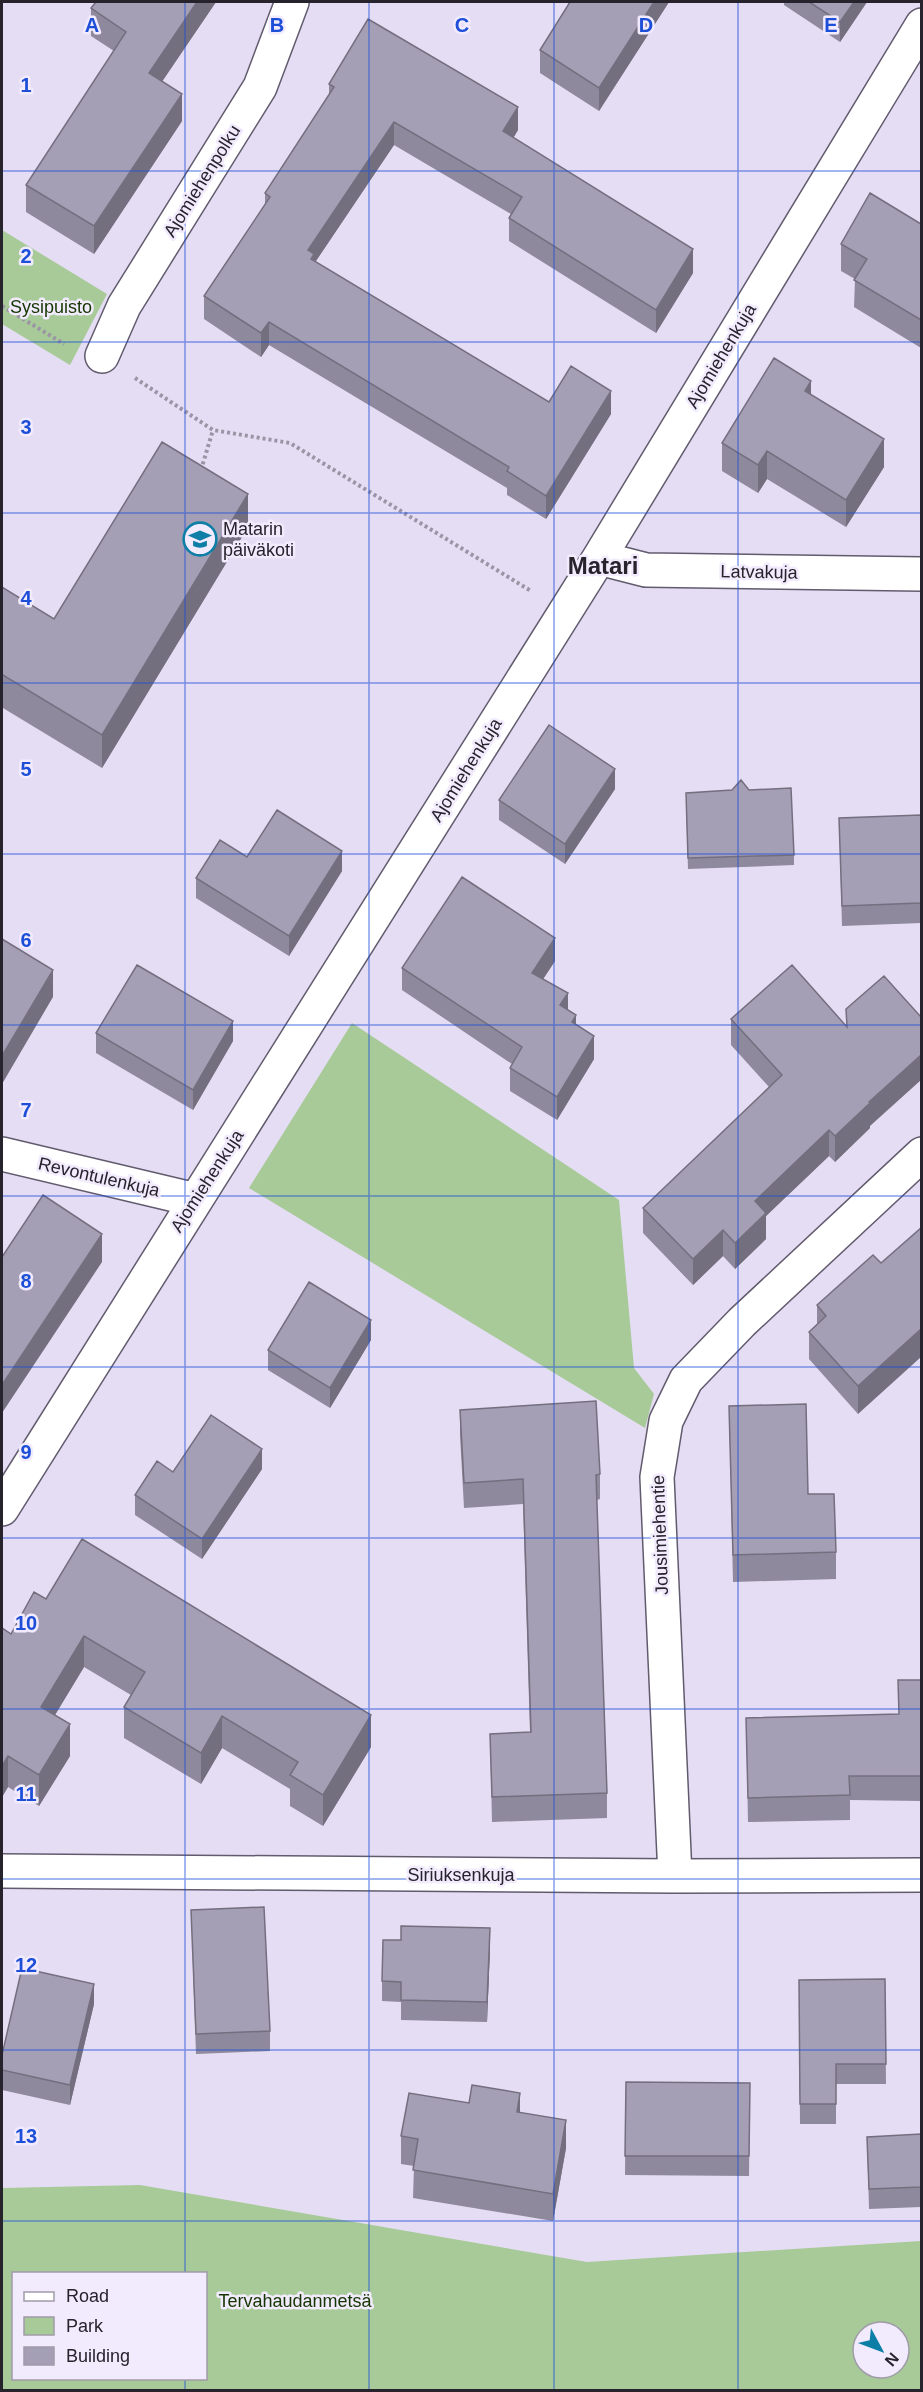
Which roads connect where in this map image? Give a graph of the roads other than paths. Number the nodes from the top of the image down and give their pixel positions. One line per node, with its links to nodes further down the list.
1 (292, 2): 3 (street, Ajomiehenpolku)
2 (921, 25): 4 (street, Ajomiehenkuja)
3 (102, 356)
4 (599, 558): 5 (street, Latvakuja); 8 (street, Ajomiehenkuja)
5 (921, 574)
6 (921, 1154): 12 (street, Jousimiehentie)
7 (2, 1155): 8 (street, Revontulenkuja)
8 (196, 1200): 9 (street, Ajomiehenkuja)
9 (2, 1509)
10 (2, 1871): 12 (street, Siriuksenkuja)
11 (921, 1875): 12 (street, Siriuksenkuja)
12 (675, 1876)

